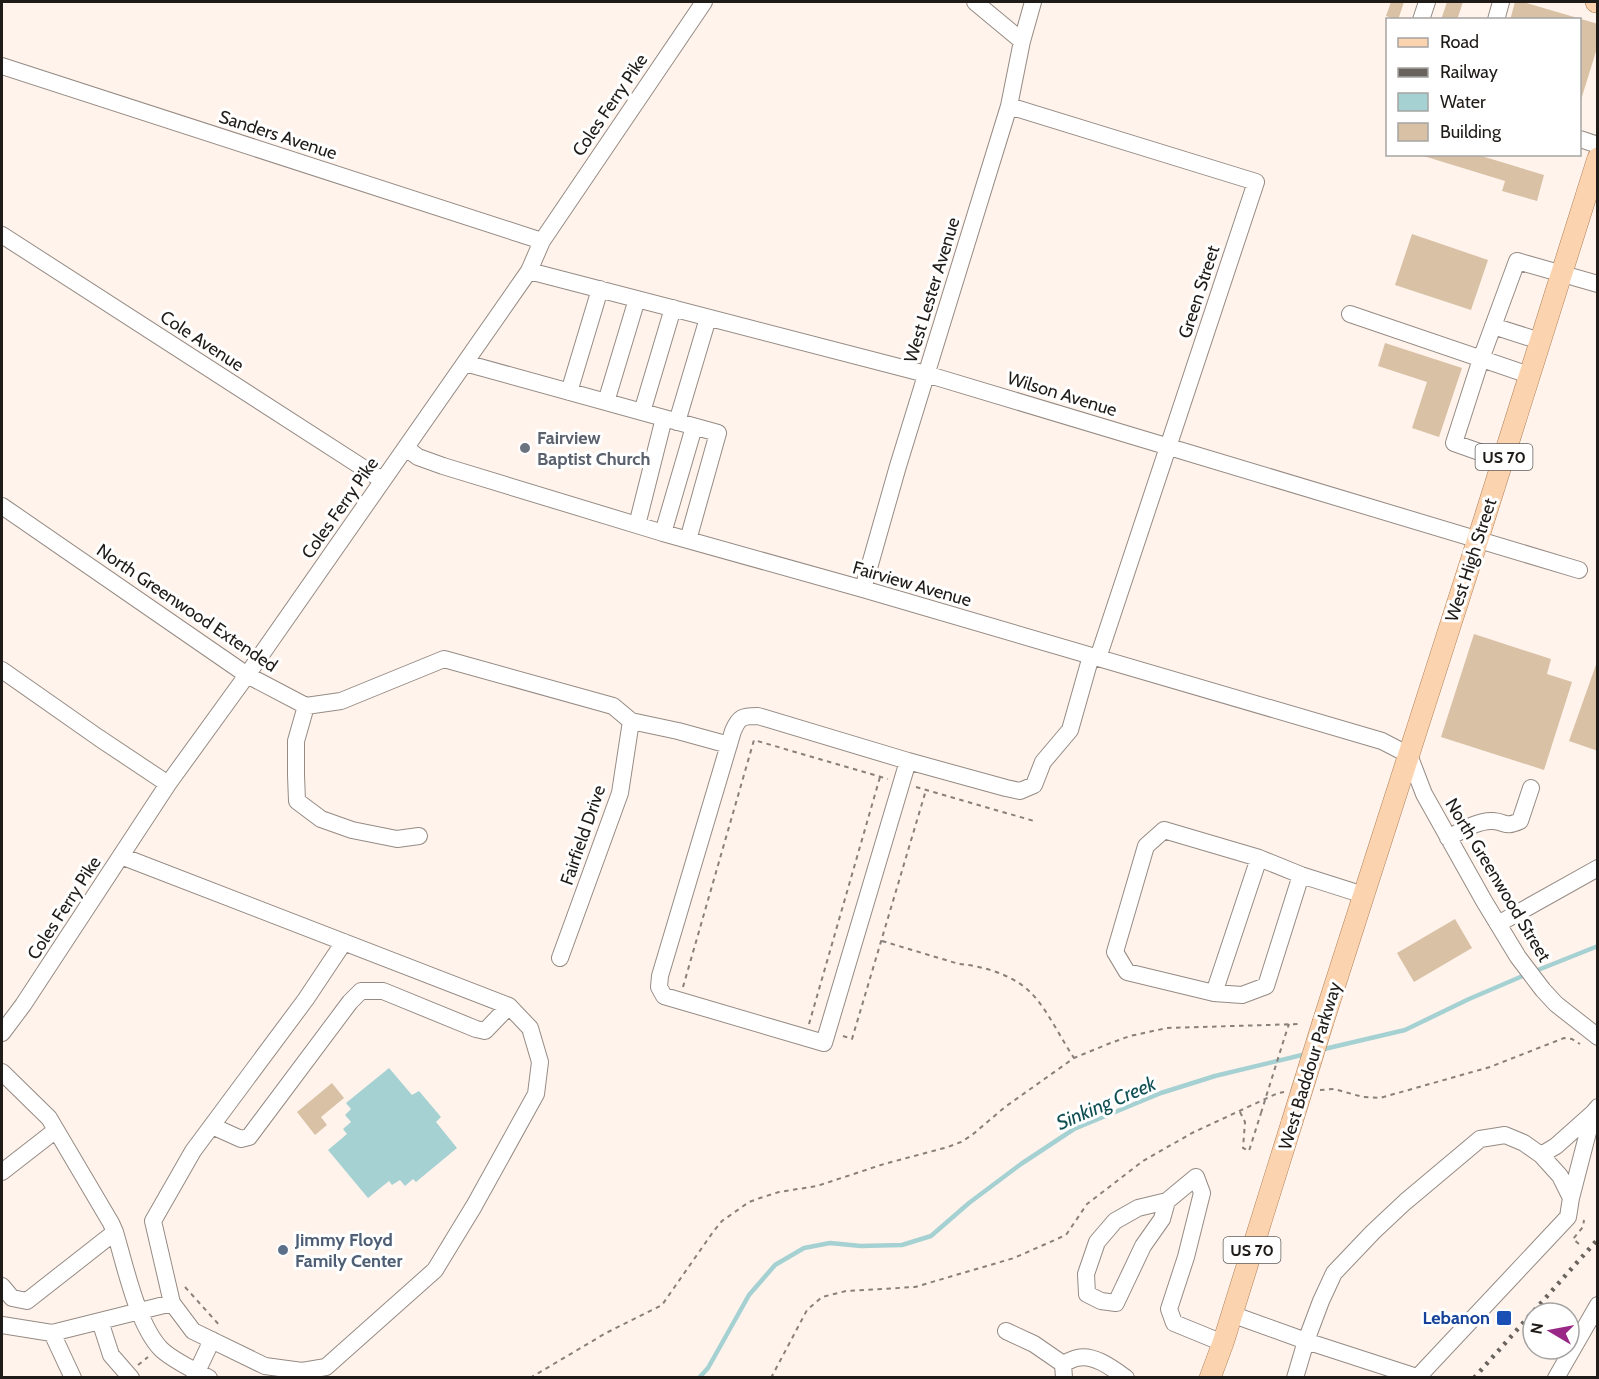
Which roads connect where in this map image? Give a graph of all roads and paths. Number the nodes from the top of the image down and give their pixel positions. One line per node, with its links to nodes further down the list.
1 (704, 2): 15 (street, Coles Ferry Pike)
2 (975, 2): 8 (street)
3 (1033, 2): 8 (street, West Lester Avenue)
4 (1427, 2): 6 (street)
5 (1501, 2): 7 (street)
6 (1422, 18)
7 (1497, 18)
8 (1022, 41): 10 (street, West Lester Avenue)
9 (2, 66): 15 (street, Sanders Avenue)
10 (1009, 106): 28 (street, West Lester Avenue); 34 (street, Green Street)
11 (1581, 139): 12 (street)
12 (1598, 145)
13 (1598, 158): 17 (main road, West High Street / US 70)
14 (2, 235): 37 (street, Cole Avenue)
15 (542, 241): 16 (street, Coles Ferry Pike)
16 (529, 271): 19 (street, Wilson Avenue); 27 (street, Coles Ferry Pike)
17 (1562, 273): 18 (street); 24 (street); 25 (main road, West High Street / US 70)
18 (1598, 284)
19 (600, 289): 20 (street, Wilson Avenue); 30 (street)
20 (637, 299): 21 (street, Wilson Avenue); 31 (street)
21 (673, 308): 23 (street, Wilson Avenue); 32 (street)
22 (1350, 314): 26 (street)
23 (708, 318): 28 (street, Wilson Avenue); 33 (street)
24 (1493, 326): 25 (street); 26 (street)
25 (1540, 341): 29 (main road, West High Street / US 70)
26 (1480, 358): 29 (street); 36 (street)
27 (465, 363): 30 (street); 35 (street, Coles Ferry Pike)
28 (926, 374): 34 (street, Wilson Avenue); 44 (street, West Lester Avenue)
29 (1529, 375): 36 (main road, West High Street / US 70)
30 (569, 392): 31 (street)
31 (606, 402): 32 (street)
32 (642, 412): 33 (street)
33 (678, 422): 39 (street); 40 (street); 42 (street)
34 (1169, 446): 41 (street, Wilson Avenue); 45 (street, Green Street)
35 (406, 448): 37 (street, Coles Ferry Pike); 39 (street, Fairview Avenue)
36 (1503, 460): 41 (main road, West High Street / US 70)
37 (382, 480): 47 (street, Coles Ferry Pike)
38 (2, 506): 47 (street, North Greenwood Extended)
39 (637, 525): 40 (street, Fairview Avenue)
40 (663, 533): 42 (street, Fairview Avenue)
41 (1478, 539): 43 (street, Wilson Avenue); 51 (main road, West High Street / US 70)
42 (688, 540): 44 (street, Fairview Avenue)
43 (1579, 570)
44 (863, 589): 45 (street, Fairview Avenue)
45 (1095, 657): 51 (street, Fairview Avenue); 52 (street, Green Street)
46 (2, 670): 55 (street)
47 (247, 675): 48 (street, North Greenwood Extended); 55 (street, Coles Ferry Pike)
48 (306, 706): 49 (street); 60 (street)
49 (631, 721): 50 (street); 70 (street, Fairfield Drive)
50 (729, 745): 52 (street); 52 (street)
51 (1409, 755): 61 (street, North Greenwood Street); 66 (main road, West Baddour Parkway / US 70)
52 (908, 761)
53 (880, 777): 54 (path); 71 (path); 76 (path)
54 (894, 781)
55 (168, 784): 62 (street, Coles Ferry Pike)
56 (911, 785): 58 (path)
57 (1531, 788): 61 (street)
58 (926, 790): 59 (path); 68 (path)
59 (1034, 821)
60 (419, 836)
61 (1448, 838): 67 (street, North Greenwood Street)
62 (121, 856): 69 (street); 77 (street, Coles Ferry Pike)
63 (1259, 858): 65 (street); 72 (street); 72 (street)
64 (1598, 868): 67 (street)
65 (1301, 875): 66 (street); 72 (street)
66 (1364, 895): 100 (main road, West Baddour Parkway / US 70, bridge)
67 (1498, 924): 79 (street, North Greenwood Street)
68 (881, 941): 78 (path); 81 (path)
69 (344, 942): 73 (street); 87 (street)
70 (560, 958)
71 (681, 993)
72 (1214, 993)
73 (509, 1006): 87 (street); 109 (street)
74 (1289, 1024): 75 (path); 81 (path); 86 (path, bridge)
75 (1300, 1024)
76 (807, 1030)
77 (2, 1034)
78 (838, 1035)
79 (1598, 1037)
80 (1580, 1044): 83 (path)
81 (1074, 1058): 113 (path)
82 (2, 1072): 88 (street)
83 (1312, 1091)
84 (1289, 1092): 86 (path)
85 (1595, 1110): 89 (street); 91 (street)
86 (1240, 1111): 114 (path)
87 (212, 1126): 97 (street)
88 (56, 1130): 90 (street); 93 (street)
89 (1541, 1155): 91 (street); 106 (street)
90 (2, 1172)
91 (1570, 1197): 118 (street)
92 (1167, 1201): 92 (street); 107 (street)
93 (115, 1232): 96 (street); 99 (street)
94 (179, 1281): 105 (path)
95 (2, 1286): 96 (street)
96 (27, 1301): 102 (street)
97 (172, 1303): 99 (street); 105 (street)
98 (1598, 1305): 119 (street)
99 (139, 1311): 101 (street); 110 (street)
100 (1232, 1314): 106 (street); 107 (main road, West Baddour Parkway / US 70)
101 (100, 1321): 104 (street); 112 (street)
102 (9, 1326): 104 (street)
103 (1006, 1332): 108 (street)
104 (52, 1333): 111 (street)
105 (217, 1334): 109 (street); 110 (street)
106 (1306, 1341): 117 (street); 118 (street)
107 (1223, 1343): 116 (main road, West Baddour Parkway / US 70)
108 (1064, 1371): 115 (street)
109 (327, 1372)
110 (200, 1376)
111 (73, 1377)
112 (131, 1377)
113 (531, 1377)
114 (771, 1377)
115 (1126, 1377)
116 (1210, 1377)
117 (1295, 1377)
118 (1417, 1377)
119 (1556, 1377)

